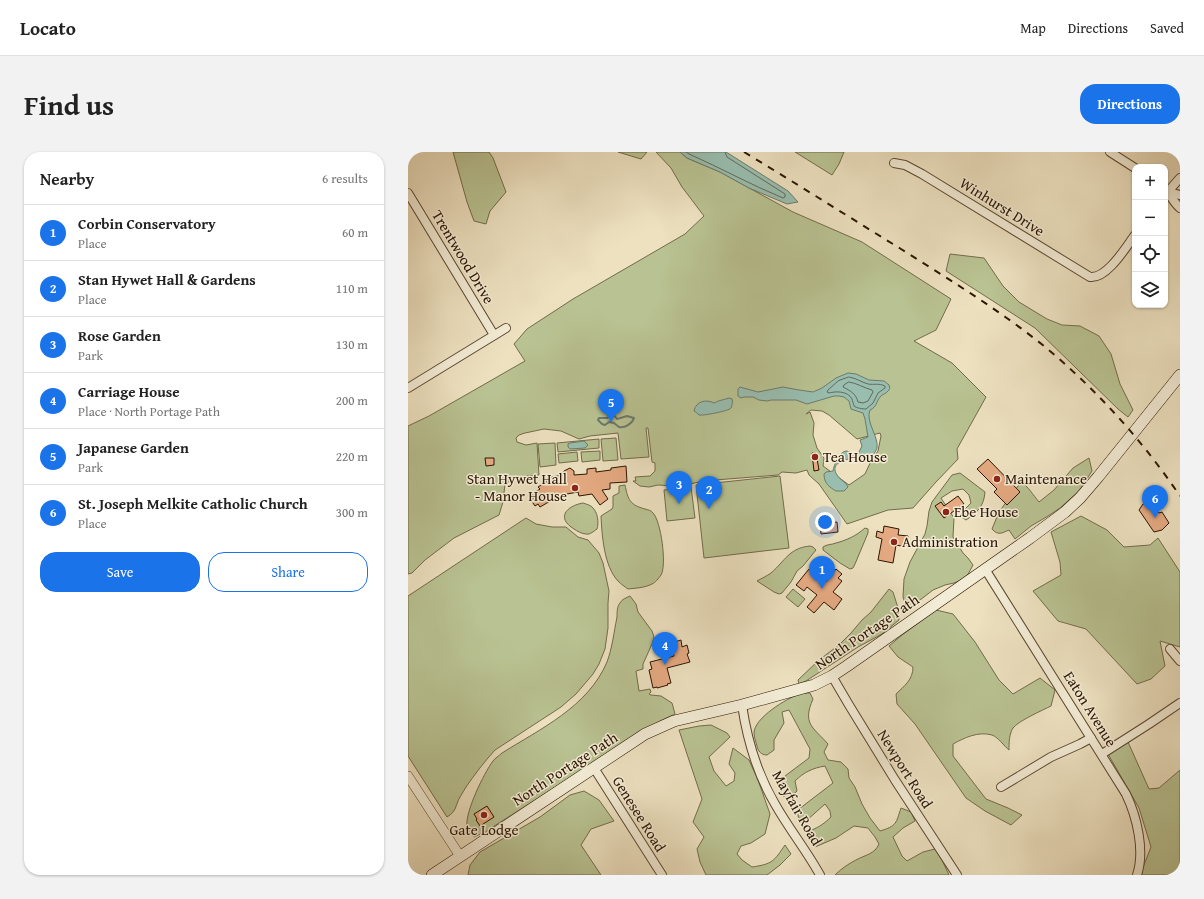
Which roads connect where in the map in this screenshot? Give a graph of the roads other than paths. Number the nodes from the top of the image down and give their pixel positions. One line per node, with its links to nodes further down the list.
1 (1110, 152): 3 (street)
2 (894, 163): 11 (street, Winhurst Drive)
3 (1132, 166)
4 (1180, 178): 5 (street)
5 (1168, 191)
6 (408, 193): 13 (street, Trentwood Drive)
7 (1168, 193): 8 (street)
8 (1180, 195)
9 (1168, 196): 10 (street)
10 (1180, 208)
11 (1134, 236)
12 (506, 328): 13 (street)
13 (494, 335): 15 (street)
14 (1180, 375): 16 (main road, North Portage Path)
15 (409, 386)
16 (985, 569): 19 (main road, North Portage Path); 22 (street, Eaton Avenue)
17 (1170, 649): 18 (street)
18 (1180, 661)
19 (832, 676): 21 (main road, North Portage Path); 31 (street, Newport Road)
20 (1180, 703): 23 (street)
21 (742, 705): 24 (main road, North Portage Path); 30 (street, Mayfair Road)
22 (1091, 738): 23 (street, Eaton Avenue); 26 (street)
23 (1102, 754): 32 (street, Eaton Avenue)
24 (594, 768): 27 (main road, North Portage Path); 29 (street, Genesee Road)
25 (408, 776): 27 (street)
26 (1002, 787)
27 (460, 856): 28 (main road, North Portage Path)
28 (432, 875)
29 (662, 875)
30 (820, 875)
31 (957, 875)
32 (1137, 875)

